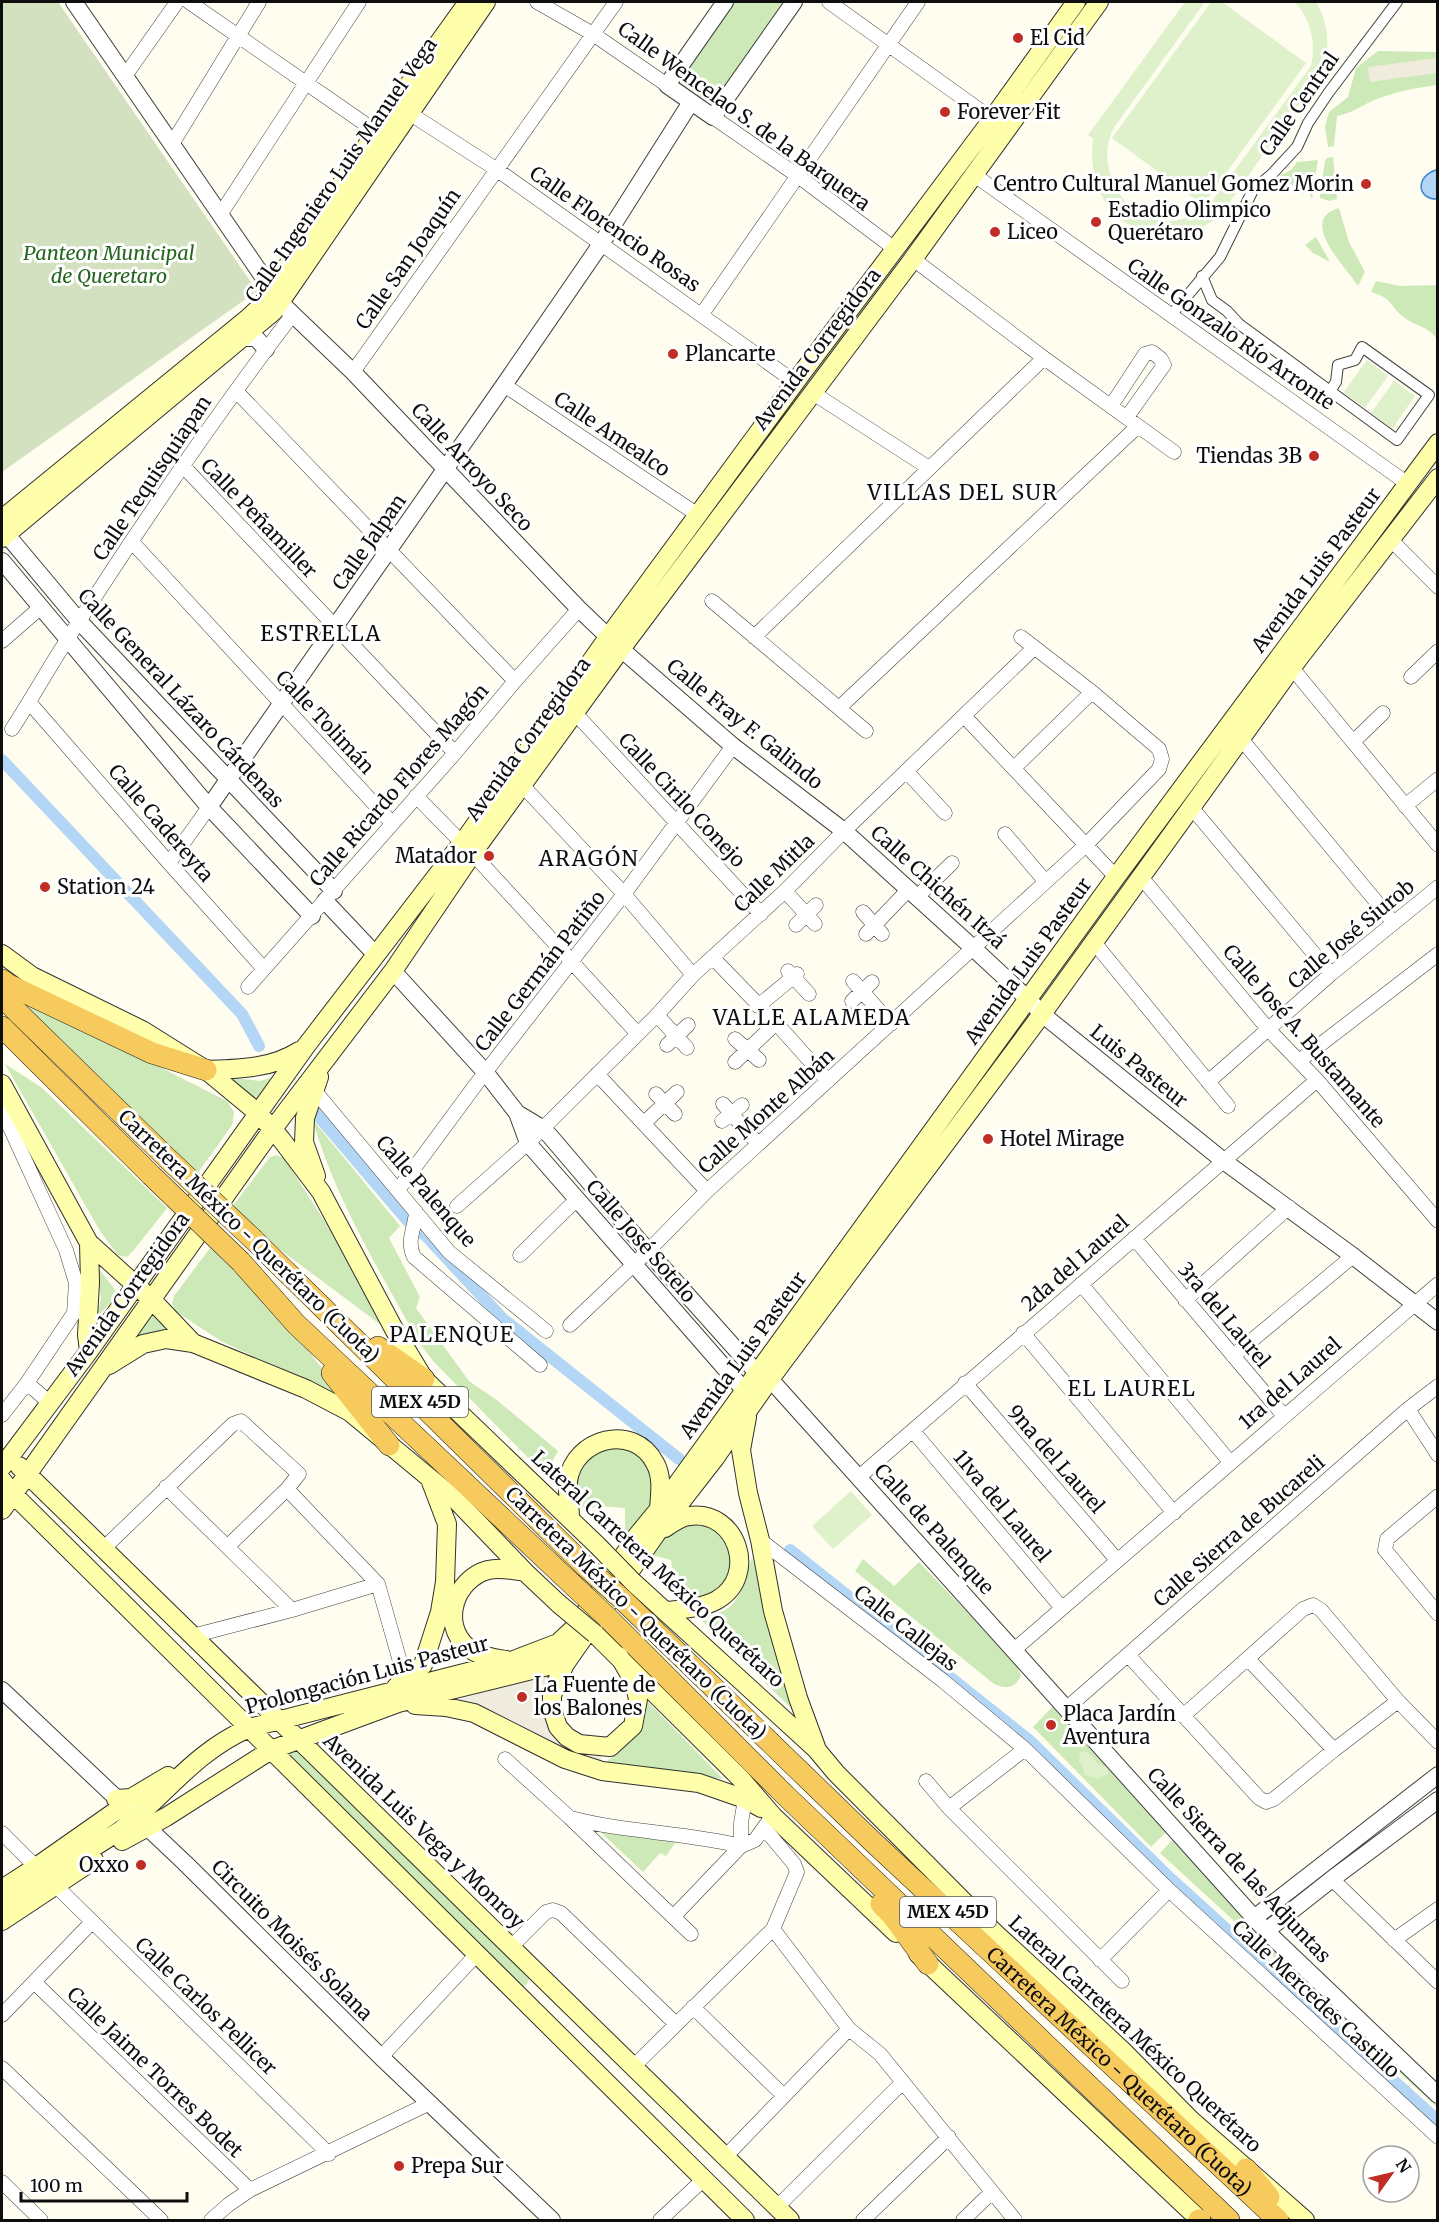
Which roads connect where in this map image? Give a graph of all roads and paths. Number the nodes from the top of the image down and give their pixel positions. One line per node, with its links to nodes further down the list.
1 (74, 2): 20 (street, Calle Arroyo Seco)
2 (177, 2): 20 (street)
3 (189, 2): 18 (street)
4 (259, 2): 18 (street)
5 (359, 2): 21 (street)
6 (468, 2): 24 (main road, Calle Ingeniero Luis Manuel Vega)
7 (486, 2): 24 (main road, Calle Ingeniero Luis Manuel Vega)
8 (537, 2): 17 (street, Calle Wencelao S. de la Barquera)
9 (616, 2): 17 (street, Calle San Joaquín)
10 (725, 2): 22 (street)
11 (794, 2): 25 (street)
12 (829, 2): 19 (street)
13 (918, 2): 19 (street)
14 (1076, 2): 26 (main road, Avenida Corregidora)
15 (1099, 2): 30 (main road, Avenida Corregidora)
16 (1397, 2): 36 (street, Calle Central)
17 (593, 34): 22 (street, Calle Wencelao S. de la Barquera); 29 (street, Calle San Joaquín)
18 (238, 35): 21 (street); 28 (street)
19 (889, 45): 26 (street); 31 (street)
20 (125, 76): 28 (street, Calle Arroyo Seco)
21 (305, 82): 27 (street); 32 (street)
22 (667, 85): 23 (street, Calle Wencelao S. de la Barquera)
23 (692, 102): 25 (street, Calle Wencelao S. de la Barquera); 33 (street, Calle Jalpan)
24 (400, 115): 27 (main road, Calle Ingeniero Luis Manuel Vega); 29 (street, Calle Florencio Rosas)
25 (713, 117): 31 (street, Calle Wencelao S. de la Barquera)
26 (992, 119): 34 (main road, Avenida Corregidora)
27 (383, 136): 37 (main road, Calle Ingeniero Luis Manuel Vega)
28 (172, 144): 32 (street, Calle Arroyo Seco)
29 (496, 169): 33 (street, Calle Florencio Rosas); 43 (street, Calle San Joaquín)
30 (973, 174): 35 (main road, Avenida Corregidora); 39 (street, Calle Gonzalo Río Arronte)
31 (798, 176): 34 (street, Calle Wencelao S. de la Barquera); 38 (street)
32 (220, 215): 37 (street, Calle Arroyo Seco)
33 (601, 244): 38 (street, Calle Florencio Rosas); 45 (street, Calle Jalpan)
34 (895, 249): 44 (main road, Avenida Corregidora)
35 (913, 258): 42 (street); 48 (main road, Avenida Corregidora)
36 (1202, 276): 39 (street, Calle Central); 46 (street)
37 (282, 303): 40 (main road, Calle Ingeniero Luis Manuel Vega); 41 (street, Calle Tequisquiapan); 43 (street, Calle Arroyo Seco); 59 (main road, Calle Ingeniero Luis Manuel Vega)
38 (702, 314): 44 (street, Calle Florencio Rosas)
39 (1171, 315): 57 (street, Calle Gonzalo Río Arronte)
40 (244, 338): 41 (street); 59 (main road, Calle Ingeniero Luis Manuel Vega)
41 (266, 349): 47 (street, Calle Tequisquiapan)
42 (1044, 358): 49 (street); 55 (street)
43 (352, 372): 54 (street, Calle Arroyo Seco)
44 (795, 382): 58 (main road, Avenida Corregidora)
45 (504, 385): 54 (street, Calle Jalpan); 58 (street, Calle Amealco)
46 (1333, 386): 46 (street)
47 (236, 391): 53 (street, Calle Tequisquiapan); 62 (street)
48 (813, 393): 55 (street); 75 (main road, Avenida Corregidora)
49 (1111, 406): 50 (street); 50 (street)
50 (1132, 422): 52 (street); 84 (street)
51 (1437, 443): 57 (main road, Avenida Luis Pasteur)
52 (1174, 452)
53 (184, 467): 61 (street, Calle Tequisquiapan); 70 (street, Calle Peñamiller)
54 (446, 468): 62 (street, Calle Jalpan); 68 (street, Calle Arroyo Seco)
55 (929, 468): 71 (street)
56 (1437, 478): 60 (main road, Avenida Luis Pasteur)
57 (1408, 484): 67 (main road, Avenida Luis Pasteur)
58 (698, 515): 75 (main road, Avenida Corregidora)
59 (3, 530): 69 (street, Calle General Lázaro Cárdenas)
60 (1391, 540): 64 (street); 67 (main road, Avenida Luis Pasteur)
61 (132, 542): 69 (street, Calle Tequisquiapan); 83 (street, Calle Tolimán)
62 (390, 551): 70 (street, Calle Jalpan); 80 (street)
63 (2, 561): 66 (street)
64 (1437, 587)
65 (712, 601): 71 (street)
66 (40, 608): 73 (street); 74 (street)
67 (1327, 608): 78 (main road, Avenida Luis Pasteur)
68 (579, 609): 75 (street, Calle Arroyo Seco); 80 (street, Calle Ricardo Flores Magón)
69 (79, 621): 73 (street, Calle Tequisquiapan); 96 (street, Calle General Lázaro Cárdenas)
70 (335, 627): 83 (street, Calle Jalpan); 93 (street, Calle Peñamiller)
71 (754, 637): 84 (street)
72 (1021, 637): 76 (street)
73 (67, 640): 82 (street, Calle Tequisquiapan); 101 (street)
74 (2, 641)
75 (615, 642): 85 (main road, Avenida Corregidora); 92 (street, Calle Fray F. Galindo); 110 (main road, Avenida Corregidora)
76 (1034, 648): 81 (street); 87 (street, Calle Mitla)
77 (1437, 651): 79 (street)
78 (1283, 666): 90 (main road, Avenida Luis Pasteur); 91 (street); 113 (main road, Avenida Luis Pasteur)
79 (1411, 676)
80 (514, 681): 93 (street, Calle Ricardo Flores Magón)
81 (1092, 692): 94 (street); 108 (street, Calle Monte Albán)
82 (29, 702): 88 (street, Calle Tequisquiapan); 111 (street, Calle Cadereyta)
83 (282, 704): 96 (street, Calle Jalpan); 104 (street, Calle Tolimán)
84 (839, 708): 89 (street)
85 (574, 713): 98 (main road, Avenida Corregidora); 105 (street, Calle Cirilo Conejo)
86 (1383, 713): 91 (street)
87 (965, 717): 94 (street); 95 (street, Calle Mitla)
88 (12, 729)
89 (866, 731)
90 (1242, 740): 102 (main road, Avenida Luis Pasteur); 125 (street)
91 (1353, 742): 100 (street)
92 (733, 746): 105 (street, Calle Germán Patiño); 106 (street, Calle Fray F. Galindo)
93 (455, 753): 99 (street, Calle Ricardo Flores Magón)
94 (1014, 768): 108 (street)
95 (907, 772): 103 (street); 106 (street, Calle Mitla)
96 (228, 779): 101 (street, Calle Jalpan); 120 (street, Calle General Lázaro Cárdenas)
97 (1437, 779): 100 (street)
98 (522, 785): 110 (main road, Avenida Corregidora); 119 (street)
99 (416, 796): 104 (street, Calle Ricardo Flores Magón); 110 (street)
100 (1405, 806): 109 (street)
101 (209, 807): 111 (street, Calle Jalpan); 123 (street)
102 (1192, 808): 114 (main road, Avenida Luis Pasteur); 135 (street)
103 (945, 813)
104 (392, 823): 120 (street, Calle Ricardo Flores Magón)
105 (676, 823): 119 (street, Calle Germán Patiño); 122 (street, Calle Cirilo Conejo)
106 (844, 831): 117 (street, Calle Mitla); 118 (street, Calle Chichén Itzá)
107 (1005, 834): 115 (street)
108 (1086, 845): 113 (street); 115 (street, Calle Monte Albán)
109 (1437, 845)
110 (467, 848): 130 (main road, Avenida Corregidora); 132 (street); 134 (main road, Avenida Corregidora)
111 (169, 863): 133 (street, Calle Cadereyta)
112 (952, 863): 118 (street)
113 (1116, 877): 142 (main road, Avenida Luis Pasteur)
114 (1141, 877): 126 (main road, Avenida Luis Pasteur); 150 (street, Calle José A. Bustamante)
115 (1045, 881): 127 (street, Calle Monte Albán)
116 (1437, 887): 125 (street, Calle José Siurob)
117 (785, 891): 122 (street, Calle Mitla); 124 (street)
118 (913, 893): 121 (street); 127 (street, Calle Chichén Itzá)
119 (624, 894): 132 (street, Calle Germán Patiño); 136 (street)
120 (329, 896): 123 (street, Calle Ricardo Flores Magón); 130 (street, Calle General Lázaro Cárdenas)
121 (863, 912)
122 (761, 914): 131 (street, Calle Mitla)
123 (312, 916): 133 (street, Calle Ricardo Flores Magón)
124 (808, 917)
125 (1394, 923): 135 (street, Calle José Siurob)
126 (1093, 941): 144 (main road, Avenida Luis Pasteur); 168 (street)
127 (972, 947): 142 (street, Calle Chichén Itzá); 147 (street, Calle Monte Albán)
128 (2, 954): 163 (main road, Lateral Carretera México Querétaro)
129 (1437, 954): 159 (street)
130 (376, 955): 155 (main road, Avenida Corregidora)
131 (713, 958): 136 (street, Calle Mitla); 143 (street)
132 (571, 961): 151 (street); 164 (street, Calle Germán Patiño)
133 (264, 969): 139 (street, Calle Ricardo Flores Magón)
134 (393, 971): 161 (main road, Avenida Corregidora); 164 (street, Calle José Sotelo)
135 (1331, 974): 150 (street, Calle José Siurob)
136 (693, 975): 145 (street, Calle Mitla)
137 (2, 980): 163 (highway)
138 (852, 981): 147 (street)
139 (248, 987)
140 (809, 994): 143 (street)
141 (2, 997): 203 (highway, Carretera México - Querétaro (Cuota) / MEX 45D, bridge)
142 (1029, 1000): 144 (street, Luis Pasteur); 214 (main road, Avenida Luis Pasteur)
143 (758, 1006): 146 (street)
144 (1042, 1014): 182 (street, Luis Pasteur); 214 (main road, Avenida Luis Pasteur)
145 (657, 1015): 151 (street, Calle Mitla); 153 (street)
146 (776, 1023): 157 (street); 167 (street)
147 (891, 1024): 167 (street, Calle Monte Albán)
148 (688, 1025): 153 (street)
149 (2, 1027): 162 (highway, Carretera México - Querétaro (Cuota) / MEX 45D)
150 (1268, 1029): 159 (street, Calle José A. Bustamante); 168 (street, Calle José Siurob)
151 (637, 1033): 165 (street, Calle Mitla)
152 (735, 1039): 157 (street)
153 (672, 1041): 156 (street)
154 (2, 1046): 162 (highway)
155 (306, 1046): 163 (main road); 175 (main road, Avenida Corregidora)
156 (687, 1048)
157 (747, 1050): 158 (street); 160 (street)
158 (759, 1060)
159 (1299, 1061): 166 (street, Calle José A. Bustamante)
160 (735, 1062)
161 (324, 1064): 170 (main road); 179 (main road, Avenida Corregidora)
162 (47, 1070): 205 (highway, Carretera México - Querétaro (Cuota) / MEX 45D, bridge)
163 (206, 1070): 175 (main road, Lateral Carretera México Querétaro)
164 (486, 1073): 176 (street, Calle José Sotelo); 183 (street, Calle Germán Patiño)
165 (597, 1074): 177 (street); 178 (street, Calle Mitla)
166 (1317, 1080): 182 (street, 2da del Laurel); 190 (street, Calle José A. Bustamante)
167 (828, 1081): 181 (street, Calle Monte Albán)
168 (1208, 1082): 172 (street)
169 (2, 1084): 192 (main road)
170 (314, 1090): 183 (street, Calle Palenque); 185 (main road)
171 (676, 1092): 177 (street)
172 (1227, 1106)
173 (2, 1110): 216 (street)
174 (730, 1111): 181 (street)
175 (258, 1113): 179 (main road, Lateral Carretera México Querétaro); 199 (main road, Avenida Corregidora)
176 (517, 1113): 178 (street, Calle José Sotelo); 180 (street, Calle José Sotelo)
177 (644, 1123): 184 (street)
178 (542, 1128): 180 (street, Calle Mitla); 193 (street, Calle José Sotelo)
179 (272, 1130): 185 (main road, Lateral Carretera México Querétaro); 200 (main road, Avenida Corregidora)
180 (528, 1143): 186 (street, Calle José Sotelo); 187 (street, Calle Mitla)
181 (758, 1144): 184 (street, Calle Monte Albán)
182 (1225, 1162): 188 (street); 191 (street, 2da del Laurel)
183 (398, 1190): 189 (street, Calle Palenque)
184 (707, 1191): 193 (street, Calle Monte Albán)
185 (321, 1192): 215 (main road, Lateral Carretera México Querétaro)
186 (576, 1200): 194 (street); 196 (street, Calle José Sotelo)
187 (457, 1206)
188 (1289, 1208): 195 (street); 201 (street)
189 (416, 1216): 207 (street, Calle Palenque); 212 (street)
190 (1437, 1221)
191 (1134, 1238): 197 (street, 2da del Laurel); 201 (street, 3ra del Laurel)
192 (89, 1243): 199 (main road); 210 (main road)
193 (648, 1251): 196 (street, Calle Monte Albán); 214 (street, Calle José Sotelo)
194 (520, 1255)
195 (1353, 1256): 202 (street); 211 (street)
196 (633, 1265): 206 (street, Calle Monte Albán); 219 (street, Calle José Sotelo)
197 (1081, 1284): 208 (street, 2da del Laurel); 229 (street)
198 (1437, 1284): 202 (street, 1ra del Laurel)
199 (136, 1286): 200 (main road); 210 (main road, Avenida Corregidora)
200 (151, 1299): 209 (main road); 213 (main road, Avenida Corregidora)
201 (1185, 1300): 211 (street, 3ra del Laurel)
202 (1414, 1303): 204 (street); 224 (street, 1ra del Laurel)
203 (336, 1319): 215 (highway); 248 (highway, Carretera México - Querétaro (Cuota) / MEX 45D, bridge)
204 (1437, 1322)
205 (296, 1324): 226 (highway); 255 (highway, Carretera México - Querétaro (Cuota) / MEX 45D, bridge)
206 (570, 1325)
207 (546, 1330)
208 (1023, 1333): 217 (street, 2da del Laurel); 239 (street)
209 (193, 1343): 213 (main road); 226 (main road)
210 (89, 1351): 220 (main road, Avenida Corregidora)
211 (1233, 1356): 224 (street, 3ra del Laurel)
212 (540, 1365)
213 (100, 1370): 230 (main road, Avenida Corregidora)
214 (763, 1376): 219 (main road, Avenida Luis Pasteur); 222 (main road, Avenida Luis Pasteur); 231 (street, Calle de Palenque)
215 (424, 1379): 240 (main road, Lateral Carretera México Querétaro)
216 (27, 1383): 220 (street); 223 (street)
217 (966, 1383): 225 (street, 2da del Laurel); 245 (street, 9na del Laurel)
218 (1437, 1386): 221 (street, Calle Sierra de Bucareli)
219 (744, 1390): 237 (main road, Avenida Luis Pasteur)
220 (50, 1403): 228 (main road, Avenida Corregidora)
221 (1408, 1409): 227 (street); 259 (street, Calle Sierra de Bucareli)
222 (748, 1412): 241 (main road, Avenida Luis Pasteur); 242 (main road)
223 (2, 1415)
224 (1284, 1416): 229 (street, 1ra del Laurel)
225 (913, 1431): 231 (street, 2da del Laurel); 250 (street, 11va del Laurel)
226 (389, 1444): 232 (main road)
227 (1437, 1455)
228 (4, 1457): 230 (main road, Avenida Luis Vega y Monroy)
229 (1230, 1462): 239 (street, 1ra del Laurel)
230 (27, 1474): 233 (main road, Avenida Corregidora); 244 (main road, Avenida Luis Vega y Monroy)
231 (859, 1477): 257 (street, Calle de Palenque)
232 (431, 1480): 246 (main road); 265 (main road)
233 (7, 1486): 238 (main road, Avenida Corregidora); 254 (main road)
234 (166, 1487): 235 (street); 243 (street); 244 (street)
235 (286, 1489): 243 (street); 247 (street)
236 (1437, 1496): 253 (street)
237 (659, 1509): 240 (main road); 263 (main road, Prolongación Luis Pasteur)
238 (2, 1510)
239 (1174, 1513): 245 (street, 1ra del Laurel)
240 (570, 1518): 248 (main road, Lateral Carretera México Querétaro, bridge)
241 (656, 1534): 252 (main road); 258 (main road, Prolongación Luis Pasteur)
242 (760, 1540): 273 (main road); 274 (street, Calle Callejas)
243 (228, 1546): 251 (street)
244 (103, 1549): 249 (main road, Avenida Luis Vega y Monroy)
245 (1117, 1560): 250 (street, 1ra del Laurel)
246 (525, 1572): 255 (main road, bridge); 263 (main road)
247 (378, 1584): 251 (street); 261 (street)
248 (628, 1590): 252 (main road, Lateral Carretera México Querétaro); 348 (highway, Carretera México - Querétaro (Cuota) / MEX 45D)
249 (160, 1605): 254 (main road); 256 (main road, Avenida Luis Vega y Monroy)
250 (1061, 1607): 257 (street, 1ra del Laurel)
251 (292, 1610): 256 (street)
252 (667, 1611): 273 (main road, Lateral Carretera México Querétaro)
253 (1437, 1614)
254 (145, 1624): 270 (main road)
255 (601, 1626): 260 (main road); 281 (highway, Carretera México - Querétaro (Cuota) / MEX 45D)
256 (192, 1636): 269 (main road, Avenida Luis Vega y Monroy)
257 (1015, 1649): 267 (street, Calle de Palenque)
258 (575, 1650): 260 (main road); 265 (main road, Prolongación Luis Pasteur)
259 (1128, 1655): 267 (street, Calle Sierra de Bucareli); 268 (street)
260 (619, 1656): 287 (main road)
261 (399, 1658)
262 (1248, 1659): 266 (street); 268 (street); 276 (street)
263 (511, 1661): 265 (main road, Prolongación Luis Pasteur)
264 (2, 1690): 285 (street, Circuito Moisés Solana)
265 (393, 1698): 269 (main road, Prolongación Luis Pasteur); 271 (main road, Prolongación Luis Pasteur); 282 (main road)
266 (1398, 1701): 272 (street); 276 (street)
267 (1067, 1708): 298 (street, Calle Sierra de las Adjuntas)
268 (1184, 1716): 276 (street)
269 (279, 1721): 270 (main road, Prolongación Luis Pasteur); 271 (main road, Avenida Luis Vega y Monroy)
270 (249, 1728): 275 (main road); 277 (main road, Prolongación Luis Pasteur)
271 (299, 1740): 275 (main road, Prolongación Luis Pasteur); 305 (main road, Avenida Luis Vega y Monroy)
272 (1437, 1742)
273 (816, 1749): 331 (main road, Lateral Carretera México Querétaro)
274 (1025, 1749): 284 (street); 294 (street, Calle Callejas)
275 (271, 1750): 285 (main road, Prolongación Luis Pasteur); 306 (main road)
276 (1334, 1750)
277 (202, 1755): 285 (main road, Prolongación Luis Pasteur); 285 (main road)
278 (505, 1759): 286 (street)
279 (1437, 1775): 298 (street)
280 (926, 1781): 284 (street)
281 (784, 1794): 308 (highway); 347 (highway, Carretera México - Querétaro (Cuota) / MEX 45D)
282 (745, 1799): 287 (main road); 289 (street)
283 (1437, 1800): 291 (street)
284 (949, 1808): 307 (street)
285 (130, 1812): 290 (main road, Prolongación Luis Pasteur); 292 (main road, Prolongación Luis Pasteur); 295 (main road, Prolongación Luis Pasteur); 318 (street, Circuito Moisés Solana)
286 (569, 1817): 289 (street); 297 (street)
287 (769, 1822): 289 (street); 301 (street); 308 (main road)
288 (2, 1833): 290 (street)
289 (741, 1846): 297 (street)
290 (36, 1867): 293 (main road, Prolongación Luis Pasteur)
291 (1332, 1879): 302 (street); 304 (street)
292 (56, 1886): 299 (main road, Prolongación Luis Pasteur); 300 (street, Calle Carlos Pellicer)
293 (2, 1889)
294 (1169, 1890): 307 (street); 327 (street, Calle Mercedes Castillo)
295 (2, 1905)
296 (1437, 1909): 304 (street)
297 (673, 1917): 303 (street)
298 (1254, 1918): 302 (street, Calle Sierra de las Adjuntas)
299 (2, 1921)
300 (92, 1922): 311 (street); 329 (street, Calle Carlos Pellicer)
301 (773, 1929): 314 (street); 317 (street)
302 (1266, 1931): 323 (street, Calle Sierra de las Adjuntas)
303 (691, 1934)
304 (1394, 1940): 312 (street)
305 (510, 1948): 309 (main road, Avenida Luis Vega y Monroy); 316 (street)
306 (477, 1954): 313 (main road); 318 (street)
307 (1100, 1960): 310 (street)
308 (928, 1964): 346 (main road)
309 (541, 1977): 313 (main road); 319 (main road, Avenida Luis Vega y Monroy)
310 (1122, 1981)
311 (34, 1982): 315 (street); 334 (street, Calle Jaime Torres Bodet)
312 (1437, 1982)
313 (521, 1998): 328 (main road)
314 (693, 2007): 316 (street); 322 (street)
315 (2, 2015)
316 (676, 2025): 319 (street)
317 (849, 2029): 321 (street); 322 (street)
318 (381, 2057): 324 (street, Circuito Moisés Solana)
319 (633, 2067): 325 (main road, Avenida Luis Vega y Monroy)
320 (2, 2068): 338 (street)
321 (903, 2082): 326 (street); 336 (street)
322 (783, 2095): 330 (street)
323 (1437, 2096)
324 (430, 2103): 329 (street); 340 (street, Circuito Moisés Solana)
325 (686, 2118): 328 (main road); 330 (main road, Avenida Luis Vega y Monroy)
326 (949, 2137): 335 (street); 343 (street)
327 (1437, 2137)
328 (665, 2141): 332 (main road)
329 (329, 2154): 334 (street)
330 (725, 2157): 336 (main road, Avenida Luis Vega y Monroy)
331 (1246, 2169): 349 (highway); 350 (main road, Lateral Carretera México Querétaro)
332 (704, 2179): 341 (street); 342 (main road)
333 (2, 2182): 337 (street)
334 (250, 2190): 339 (street)
335 (992, 2192): 344 (street); 345 (street)
336 (783, 2214)
337 (41, 2220)
338 (161, 2220)
339 (211, 2220)
340 (552, 2220)
341 (660, 2220)
342 (745, 2220)
343 (863, 2220)
344 (963, 2220)
345 (1015, 2220)
346 (1199, 2220)
347 (1229, 2220)
348 (1278, 2220)
349 (1289, 2220)
350 (1305, 2220)

